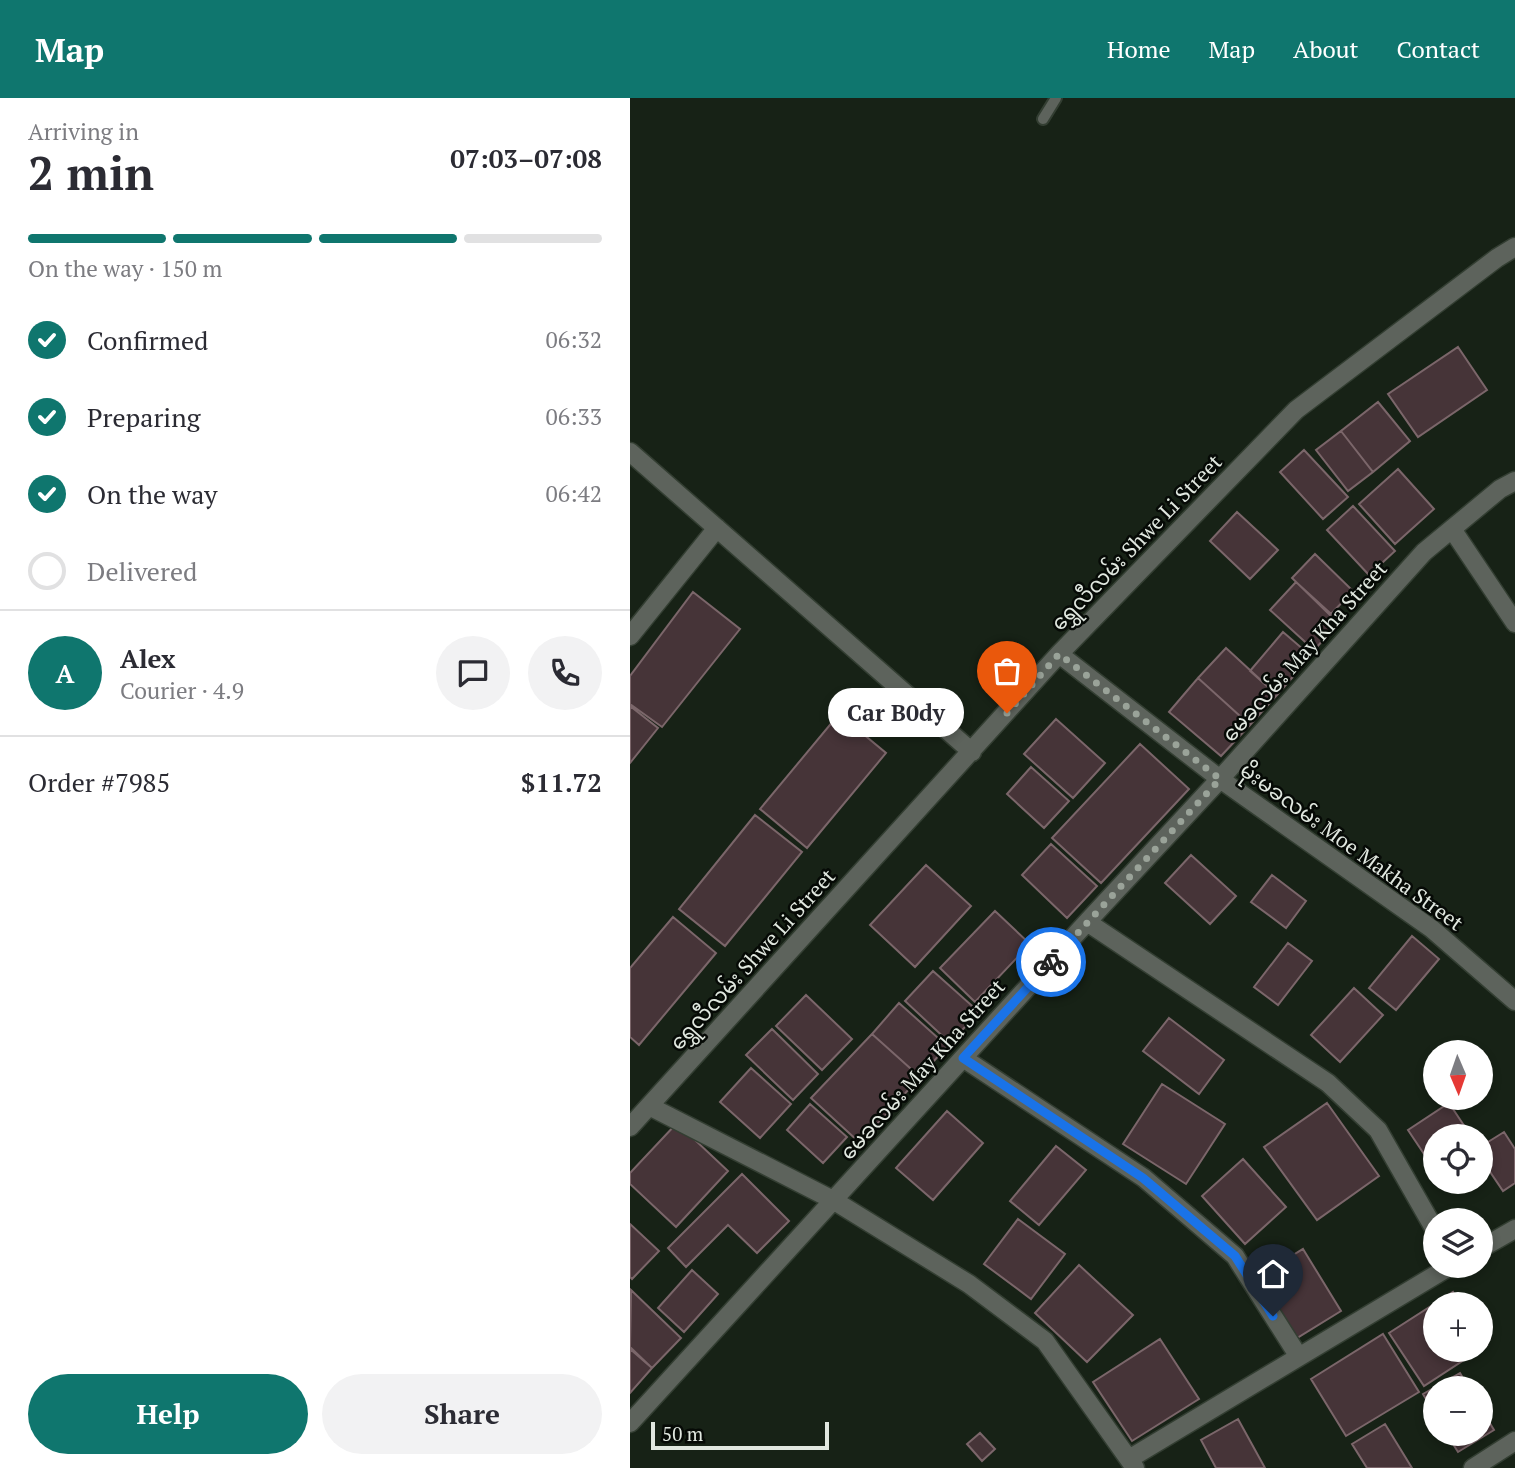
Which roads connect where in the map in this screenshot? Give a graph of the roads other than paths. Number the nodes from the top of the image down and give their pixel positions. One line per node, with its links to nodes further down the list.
1 (1056, 98): 2 (lane)
2 (1043, 119)
3 (1515, 247): 10 (street, ရွှေလီလမ်း Shwe Li Street)
4 (630, 452): 6 (street)
5 (1515, 481): 7 (street, မေခလမ်း May Kha Street)
6 (717, 528): 9 (street); 11 (street)
7 (1452, 529): 8 (street); 12 (street, မေခလမ်း May Kha Street)
8 (1515, 623)
9 (630, 636)
10 (1059, 654): 11 (street, ရွှေလီလမ်း Shwe Li Street); 12 (street, မိုးမခလမ်း Moe Makha Street)
11 (972, 752): 16 (street, ရွှေလီလမ်း Shwe Li Street)
12 (1220, 779): 13 (street, မေခလမ်း May Kha Street); 14 (street, မိုးမခလမ်း Moe Makha Street)
13 (1087, 922): 15 (street, မေခလမ်း May Kha Street); 19 (street)
14 (1515, 1001)
15 (963, 1058): 18 (street, မေခလမ်း May Kha Street); 23 (street)
16 (649, 1106): 17 (street, ရွှေလီလမ်း Shwe Li Street); 18 (street)
17 (630, 1127)
18 (833, 1200): 24 (street, မေခလမ်း May Kha Street); 26 (street)
19 (1423, 1209)
20 (1515, 1229): 21 (street)
21 (1493, 1242)
22 (1430, 1278): 23 (street)
23 (1299, 1357): 26 (street)
24 (630, 1423)
25 (1515, 1441): 27 (street)
26 (1132, 1463)
27 (1473, 1468)

